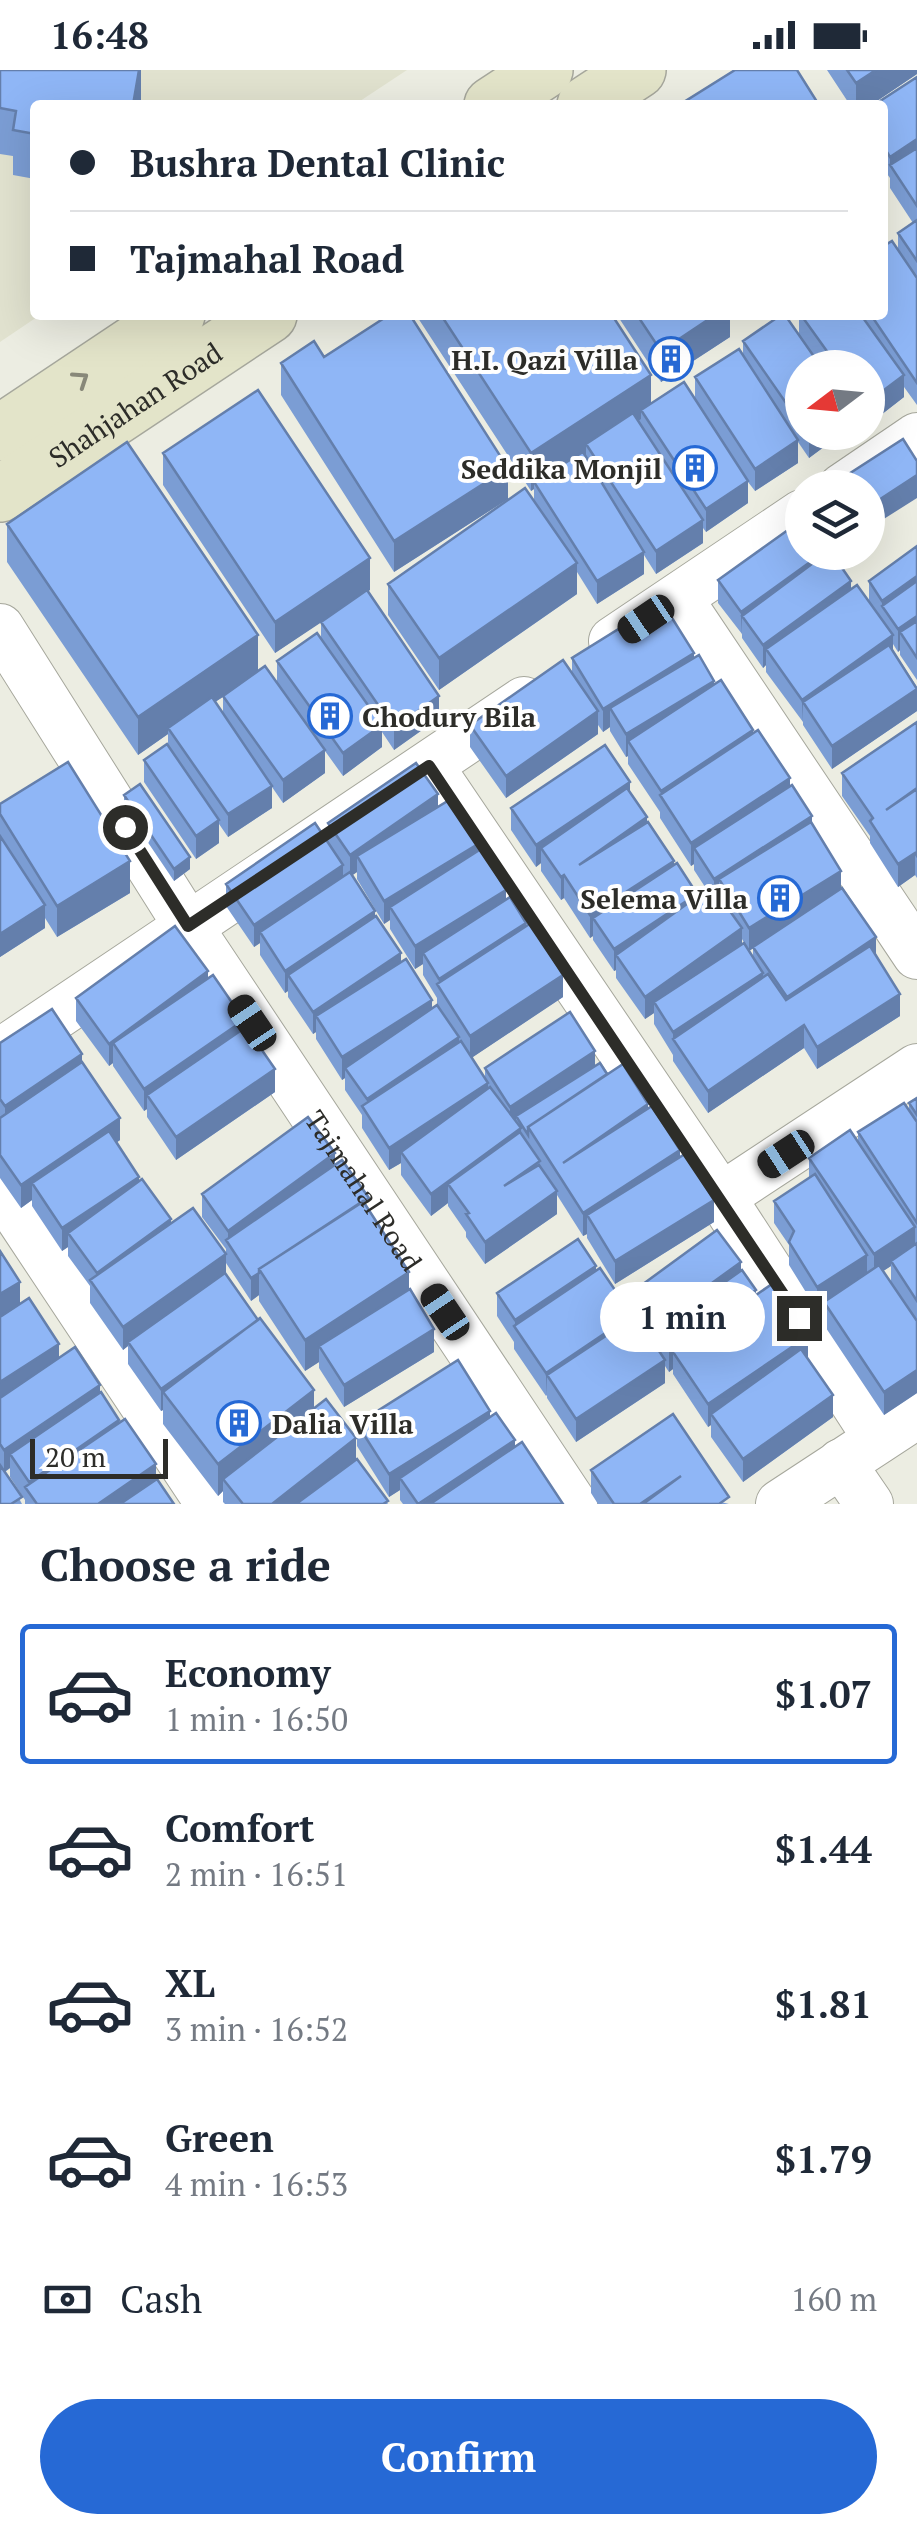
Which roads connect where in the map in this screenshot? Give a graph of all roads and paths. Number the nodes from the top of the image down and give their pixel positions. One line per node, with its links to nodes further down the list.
1 (545, 70): 3 (street)
2 (638, 70): 4 (street)
3 (500, 100)
4 (593, 100)
5 (169, 320): 7 (street, Shahjahan Road, one-way to 5)
6 (261, 320): 10 (street, Shahjahan Road)
7 (0, 432)
8 (917, 437): 9 (street)
9 (868, 470)
10 (0, 494)
11 (785, 526): 12 (street)
12 (678, 598): 14 (street); 16 (street)
13 (0, 628): 15 (street, Tajmahal Road)
14 (429, 766): 15 (street); 20 (street)
15 (188, 926): 17 (street); 24 (street, Tajmahal Road)
16 (917, 955)
17 (0, 1053)
18 (917, 1068): 20 (street)
19 (0, 1188): 23 (street)
20 (720, 1197): 22 (street)
21 (917, 1414): 22 (street)
22 (860, 1451): 25 (street); 26 (street)
23 (210, 1504)
24 (573, 1504)
25 (780, 1504)
26 (869, 1504)

